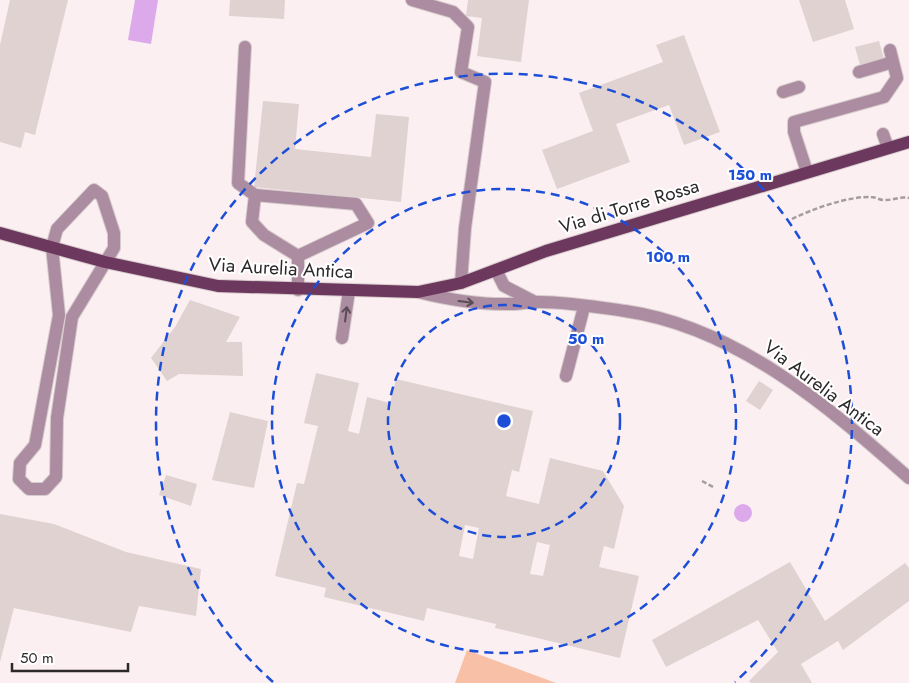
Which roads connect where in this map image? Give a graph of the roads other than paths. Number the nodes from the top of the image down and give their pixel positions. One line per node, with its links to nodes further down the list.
1 (412, 0): 16 (street)
2 (245, 47): 10 (street)
3 (860, 72): 9 (street)
4 (799, 87): 5 (street)
5 (783, 92)
6 (883, 134): 8 (street)
7 (909, 142): 8 (main road, Via di Torre Rossa)
8 (888, 148): 9 (main road, Via di Torre Rossa)
9 (807, 172): 15 (main road, Via di Torre Rossa)
10 (255, 195): 13 (street); 13 (street)
11 (0, 233): 12 (main road, Via Aurelia Antica)
12 (52, 247): 14 (main road, Via Aurelia Antica); 14 (street); 14 (street)
13 (298, 256): 17 (street)
14 (105, 262): 17 (main road, Via Aurelia Antica)
15 (496, 270): 16 (main road, Via di Torre Rossa); 20 (street, Via Aurelia Antica)
16 (462, 283): 19 (main road, Via di Torre Rossa)
17 (298, 290): 18 (main road, Via Aurelia Antica)
18 (349, 291): 19 (main road, Via Aurelia Antica); 22 (street, one-way to 18)
19 (418, 292): 20 (street, Via Aurelia Antica, one-way to 20)
20 (535, 302): 21 (street, Via Aurelia Antica)
21 (584, 307): 23 (street); 24 (street, Via Aurelia Antica)
22 (342, 338)
23 (566, 376)
24 (909, 478)

